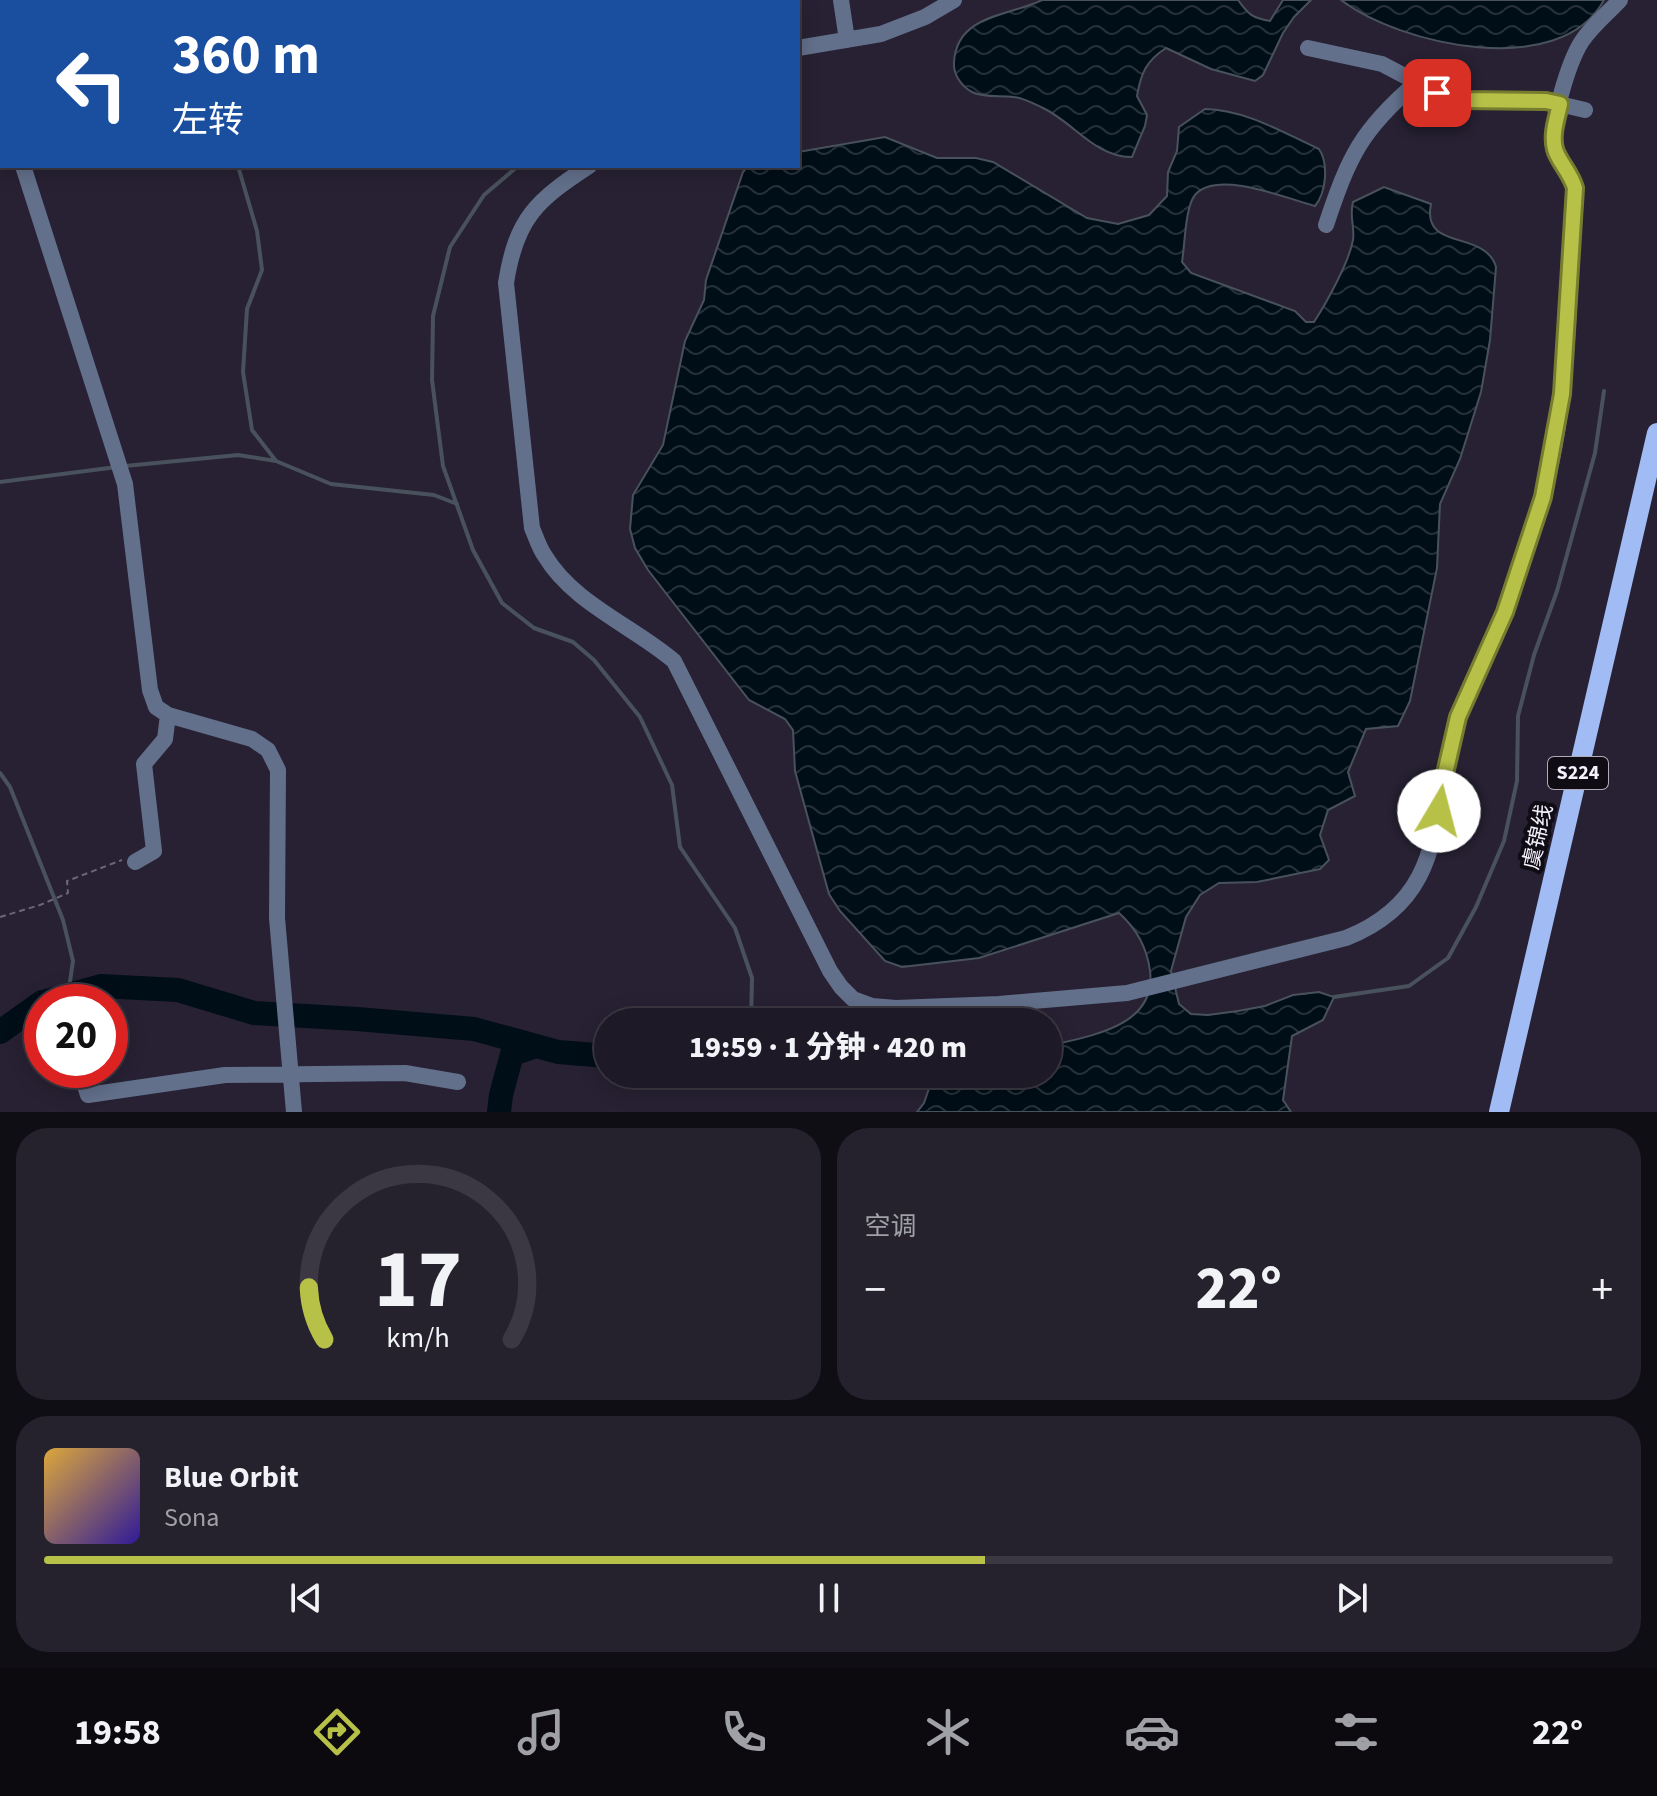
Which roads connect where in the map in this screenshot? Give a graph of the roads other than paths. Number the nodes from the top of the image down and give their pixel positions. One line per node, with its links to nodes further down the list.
1 (841, 0): 4 (street)
2 (954, 0): 4 (street)
3 (1620, 0): 8 (street)
4 (847, 40): 5 (street)
5 (800, 48)
6 (1308, 48): 7 (street)
7 (1417, 82): 8 (street); 12 (street)
8 (1560, 104): 9 (street); 11 (street)
9 (1585, 110)
10 (24, 168): 14 (street)
11 (586, 168)
12 (1326, 225)
13 (1657, 433): 20 (main road, 虞锦线 / S224)
14 (168, 715): 15 (street); 16 (street)
15 (135, 862)
16 (291, 1074): 17 (street); 18 (street); 19 (street)
17 (458, 1082)
18 (86, 1088)
19 (294, 1112)
20 (1499, 1112)

